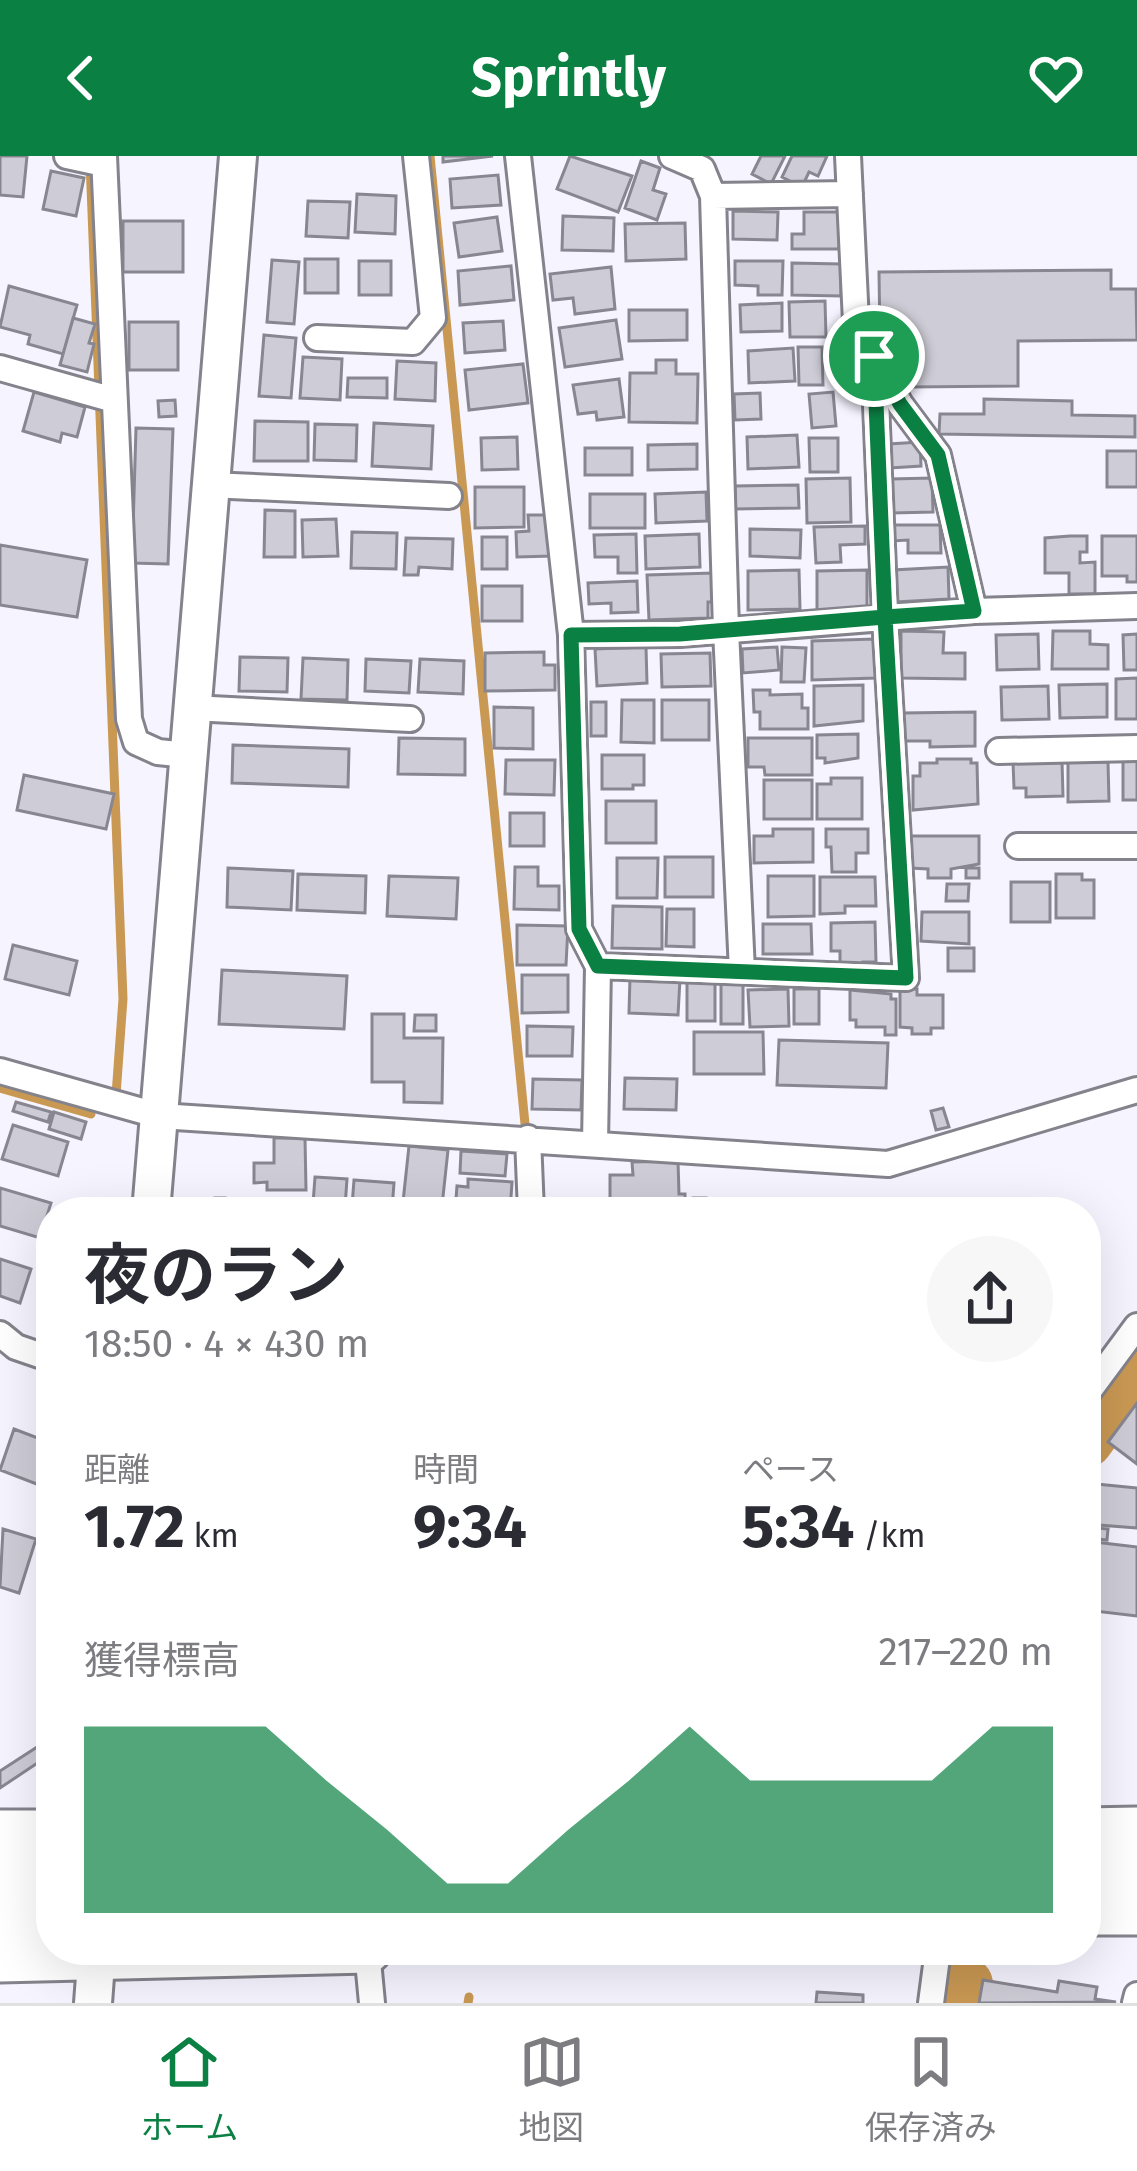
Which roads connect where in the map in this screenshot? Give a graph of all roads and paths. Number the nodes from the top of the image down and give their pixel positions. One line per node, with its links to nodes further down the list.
1 (238, 156): 13 (street)
2 (416, 156): 9 (street)
3 (518, 156): 19 (street)
4 (672, 156): 8 (street)
5 (848, 156): 7 (street)
6 (91, 160): 12 (street)
7 (850, 194): 8 (street); 10 (street)
8 (713, 196): 18 (street)
9 (317, 338)
10 (874, 356): 16 (street); 17 (street)
11 (0, 368): 12 (street)
12 (106, 399): 24 (street)
13 (210, 485): 14 (street); 20 (street)
14 (449, 496)
15 (1137, 606): 16 (street)
16 (974, 611): 17 (street)
17 (885, 617): 18 (street); 28 (street)
18 (726, 630): 19 (street); 28 (street)
19 (571, 635): 27 (street)
20 (191, 708): 21 (street); 24 (street)
21 (410, 719)
22 (1137, 748): 23 (street)
23 (999, 751)
24 (188, 755): 31 (street)
25 (1018, 845): 26 (street)
26 (1137, 845)
27 (598, 966): 28 (street); 33 (street)
28 (742, 971)
29 (4, 1081): 31 (street)
30 (1137, 1090): 33 (street)
31 (160, 1116): 32 (street); 34 (street)
32 (528, 1138): 33 (street); 35 (street)
33 (595, 1144)
34 (152, 1197)
35 (530, 1197)
36 (1137, 1326): 39 (street)
37 (0, 1334): 38 (street)
38 (36, 1354)
39 (1101, 1375)
40 (1137, 1830): 41 (highway)
41 (1101, 1831)
42 (0, 1833): 43 (highway)
43 (36, 1833)
44 (1101, 1871): 45 (highway)
45 (1137, 1871)
46 (0, 1875): 47 (highway)
47 (36, 1875)
48 (1101, 1912): 49 (highway)
49 (1137, 1912)
50 (0, 1916): 51 (highway)
51 (36, 1916)
52 (1101, 1942): 53 (highway)
53 (1137, 1942)
54 (45, 1965): 58 (highway)
55 (173, 1965): 58 (highway)
56 (369, 1965): 59 (street)
57 (936, 1965): 60 (street)
58 (95, 1971)
59 (372, 2003)
60 (931, 2003)

